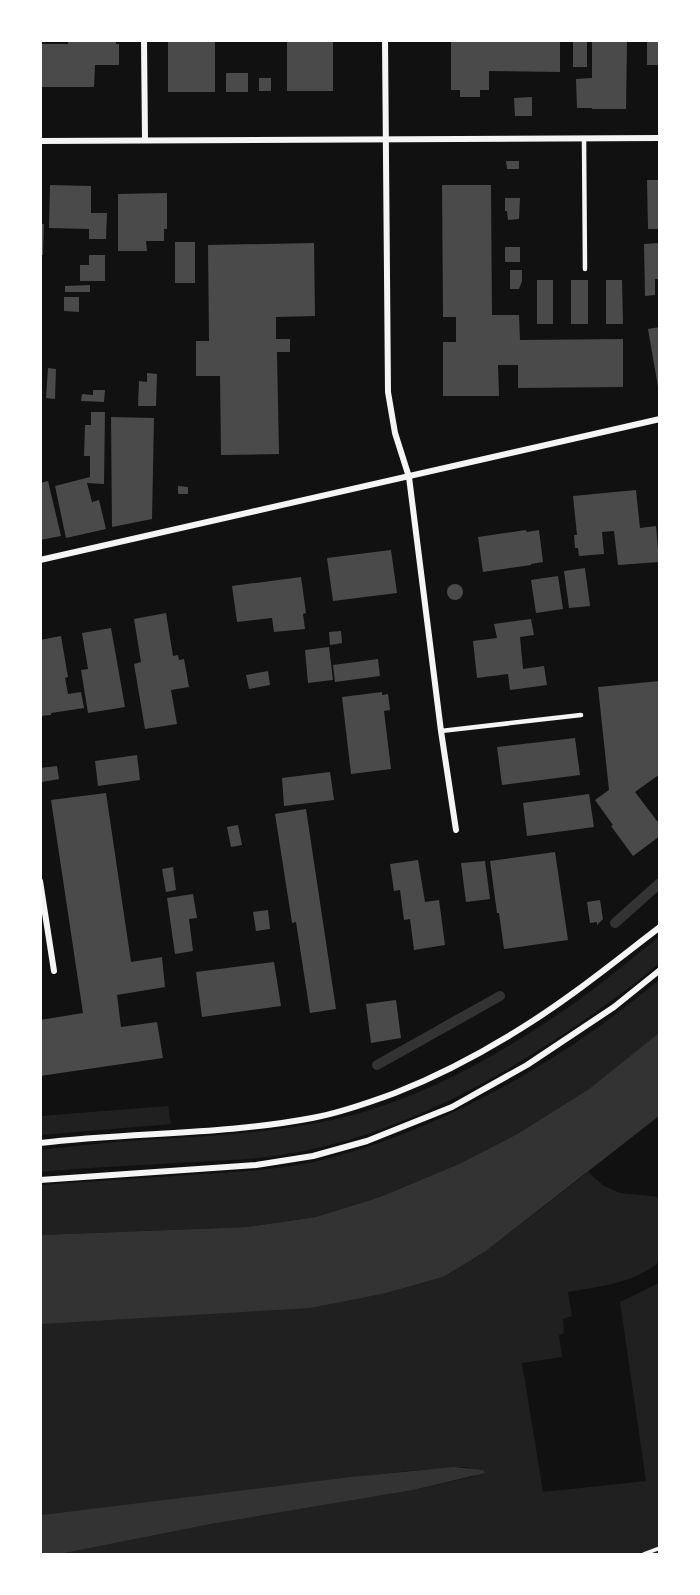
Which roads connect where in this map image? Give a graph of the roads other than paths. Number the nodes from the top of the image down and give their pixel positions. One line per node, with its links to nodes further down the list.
1 (144, 40): 5 (street)
2 (385, 40): 6 (street)
3 (584, 138): 4 (street); 6 (street); 8 (lane)
4 (660, 138)
5 (145, 140): 6 (street); 7 (street)
6 (386, 140): 10 (street)
7 (40, 141)
8 (585, 269)
9 (660, 419): 10 (street)
10 (409, 477): 11 (street); 13 (street)
11 (40, 560)
12 (581, 715): 13 (lane)
13 (441, 731): 14 (street)
14 (456, 830)
15 (40, 881): 18 (street)
16 (660, 927): 19 (street)
17 (660, 970): 20 (street)
18 (54, 971)
19 (40, 1143)
20 (40, 1180)

